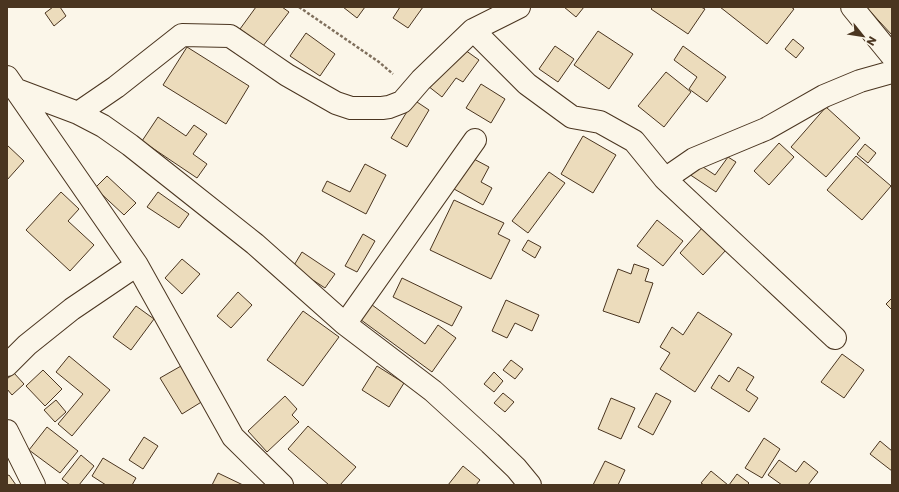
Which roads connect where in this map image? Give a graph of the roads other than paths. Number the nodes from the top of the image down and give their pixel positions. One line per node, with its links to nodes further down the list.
1 (519, 7): 3 (street)
2 (852, 7): 4 (street)
3 (473, 30): 7 (street); 9 (street)
4 (892, 56)
5 (892, 72): 9 (street)
6 (12, 83): 7 (street); 10 (street)
7 (78, 113): 11 (street)
8 (475, 140): 11 (street)
9 (665, 179): 12 (street)
10 (137, 265): 13 (street); 16 (street)
11 (345, 324): 17 (street)
12 (835, 338)
13 (7, 365)
14 (7, 431): 15 (street)
15 (34, 485)
16 (282, 485)
17 (530, 485)

